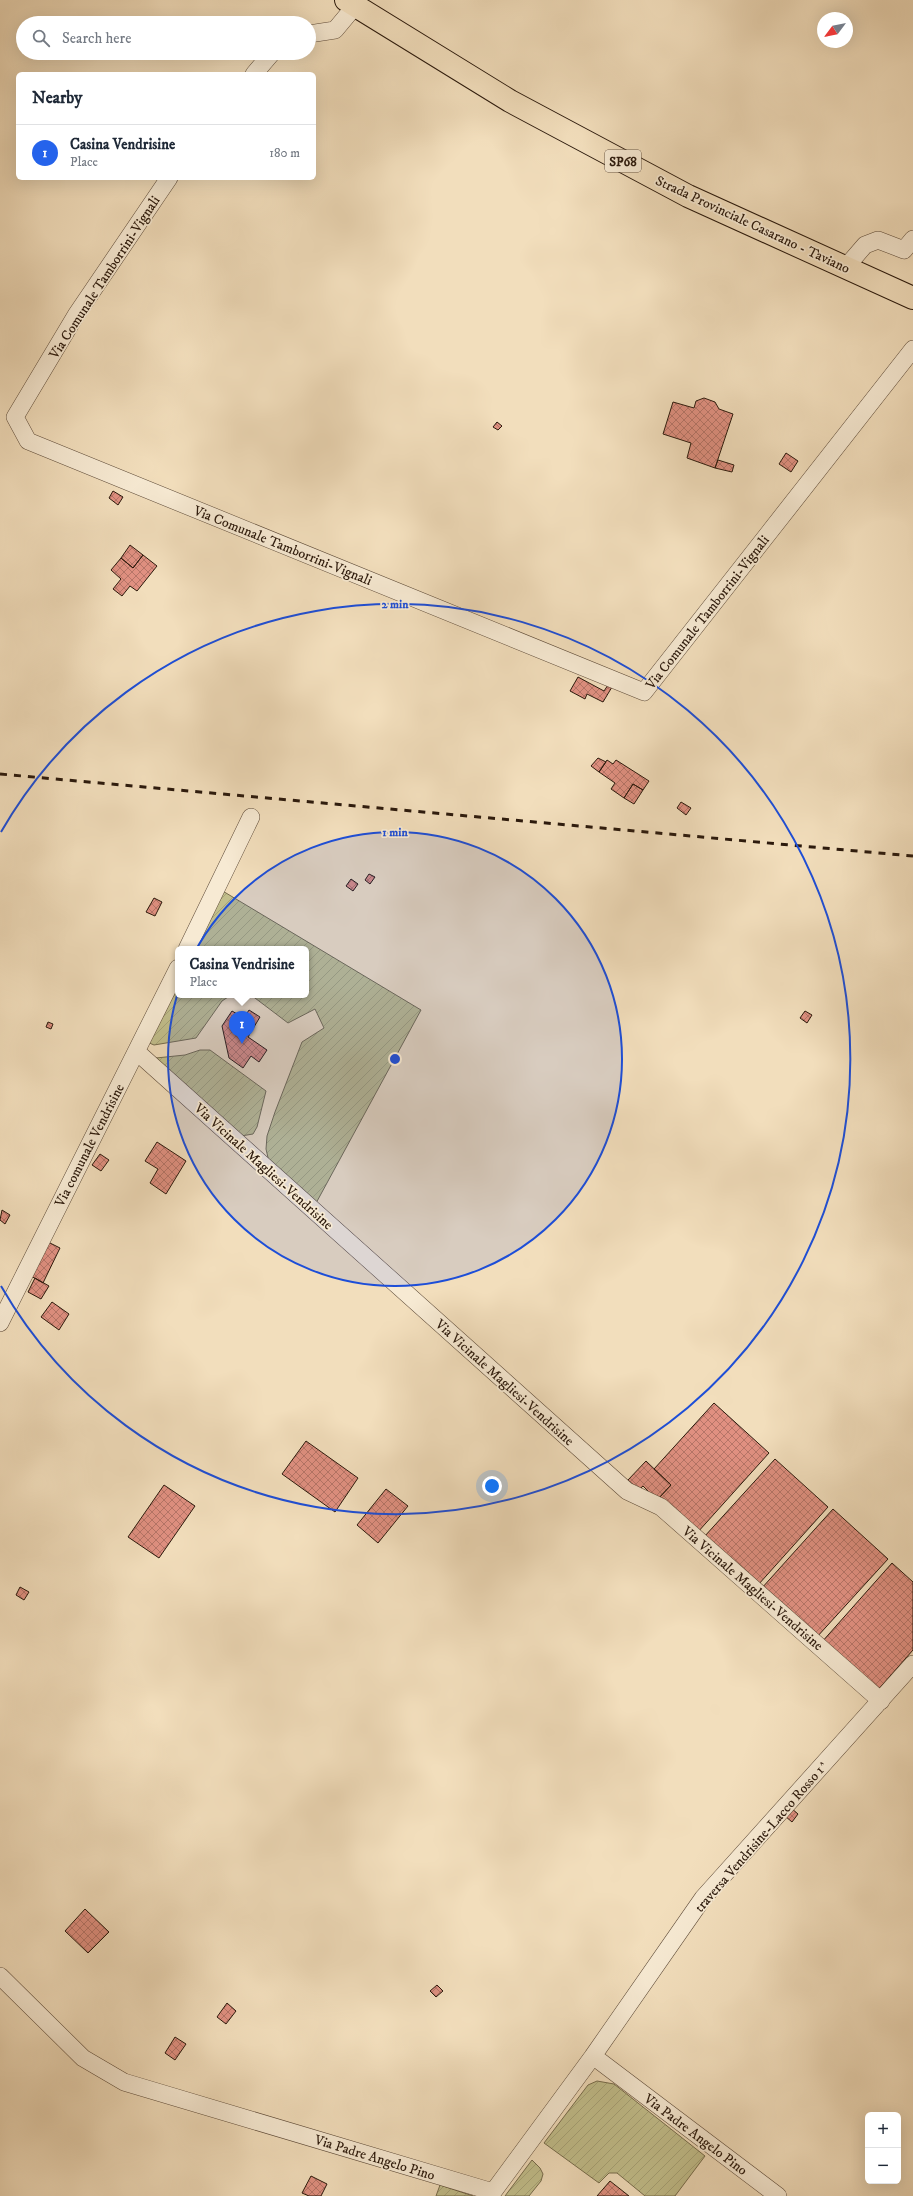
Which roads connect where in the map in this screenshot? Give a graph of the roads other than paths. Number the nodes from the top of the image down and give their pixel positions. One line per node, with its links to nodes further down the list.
1 (351, 3): 2 (street); 7 (main road, Strada Provinciale Casarano - Taviano / SP68)
2 (316, 33)
3 (266, 60): 4 (street)
4 (256, 72)
5 (168, 180): 9 (street, Via Comunale Tamborrini-Vignali)
6 (913, 239): 7 (street)
7 (846, 267): 8 (main road, Strada Provinciale Casarano - Taviano / SP68)
8 (913, 298)
9 (913, 349)
10 (251, 817): 11 (street)
11 (188, 946)
12 (175, 974): 13 (street, Via comunale Vendrisine)
13 (137, 1052): 14 (street, Via comunale Vendrisine); 16 (street, Via Vicinale Magliesi-Vendrisine)
14 (0, 1323)
15 (913, 1664): 16 (street, traversa Vendrisine-Lacco Rosso 1^)
16 (881, 1701): 18 (street, traversa Vendrisine-Lacco Rosso 1^)
17 (0, 1976): 18 (street, Via Padre Angelo Pino)
18 (593, 2056): 19 (street, Via Padre Angelo Pino)
19 (778, 2196)

